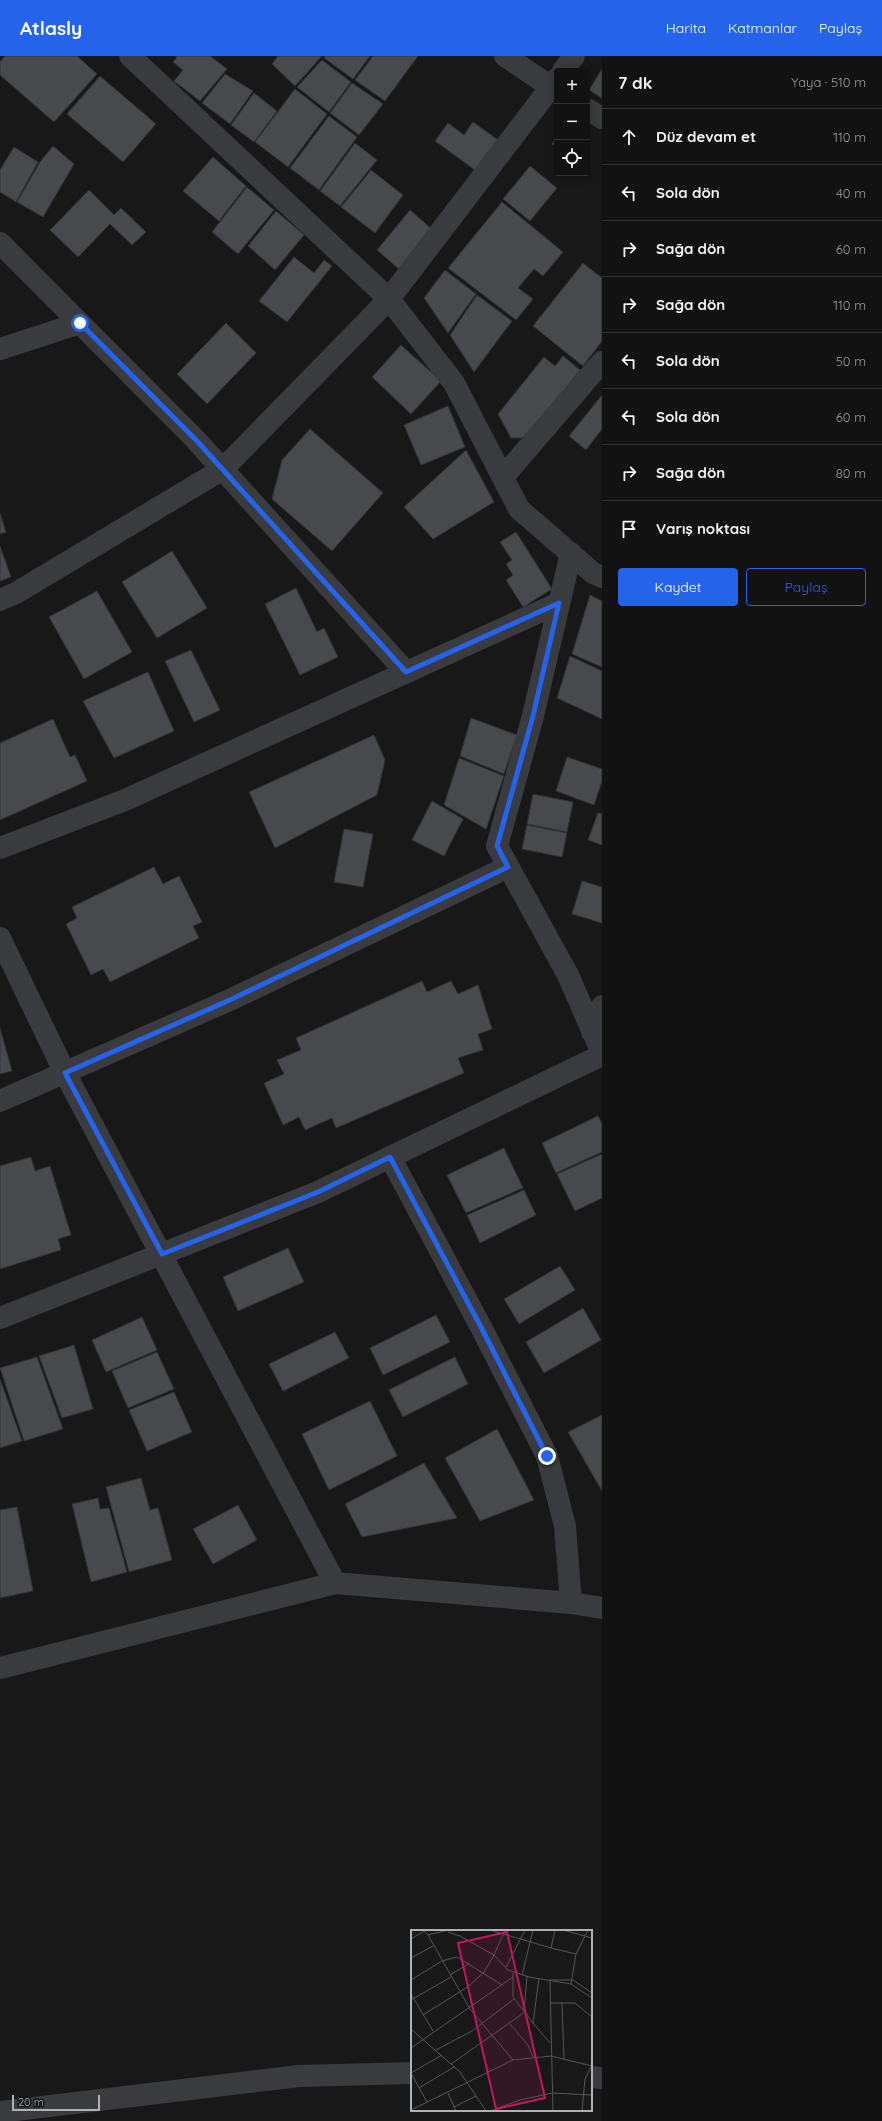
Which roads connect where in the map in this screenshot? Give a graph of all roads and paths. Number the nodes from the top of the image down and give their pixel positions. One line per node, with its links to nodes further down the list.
1 (130, 56): 10 (street)
2 (505, 56): 5 (street)
3 (574, 56): 4 (street)
4 (566, 68)
5 (554, 80)
6 (554, 86): 10 (street)
7 (590, 111): 8 (street)
8 (602, 118)
9 (0, 243): 11 (street)
10 (389, 299): 14 (street); 15 (street)
11 (80, 323): 12 (street); 14 (street)
12 (0, 349)
13 (602, 362): 15 (street)
14 (223, 469): 18 (street); 20 (street)
15 (503, 477): 16 (street)
16 (570, 553): 17 (street); 19 (street)
17 (602, 577)
18 (0, 600)
19 (559, 603): 20 (street); 22 (street)
20 (406, 672): 21 (street)
21 (0, 848)
22 (508, 867): 25 (street); 27 (street)
23 (0, 938): 27 (street)
24 (602, 1006): 25 (street)
25 (592, 1032): 26 (street)
26 (602, 1054): 29 (street)
27 (65, 1073): 28 (street); 30 (street)
28 (0, 1101)
29 (390, 1157): 30 (street); 33 (street)
30 (162, 1254): 31 (street); 32 (street)
31 (0, 1318)
32 (335, 1583): 33 (street); 35 (street)
33 (571, 1603): 34 (street)
34 (602, 1608)
35 (0, 1668)
36 (411, 2073): 39 (street)
37 (592, 2077): 38 (street)
38 (602, 2078)
39 (0, 2112)

